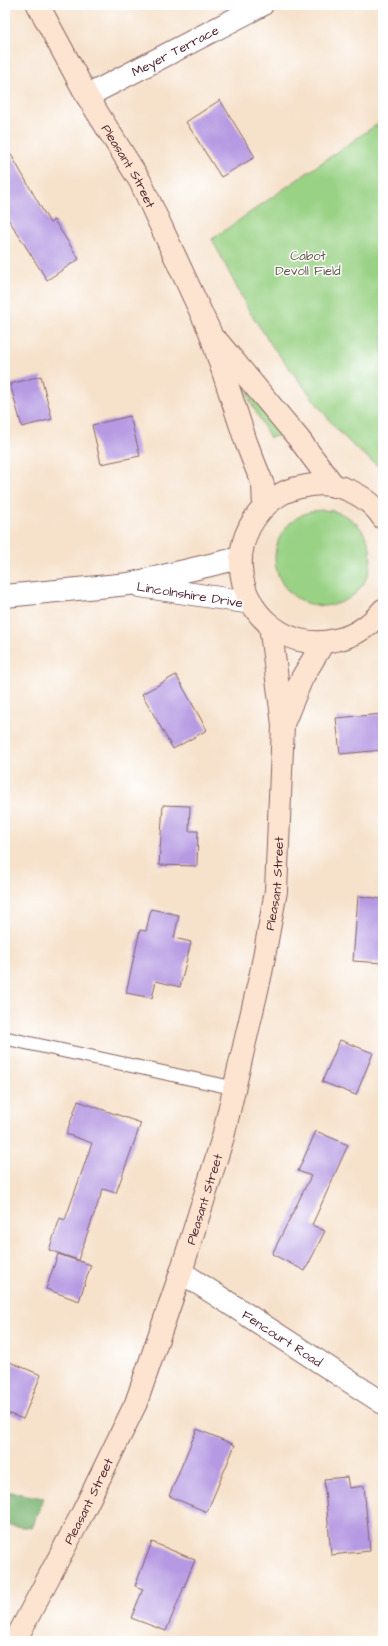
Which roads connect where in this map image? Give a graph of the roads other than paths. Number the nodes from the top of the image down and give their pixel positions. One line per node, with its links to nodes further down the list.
1 (38, 5): 3 (main road, Pleasant Street)
2 (262, 5): 3 (street, Meyer Terrace)
3 (87, 96): 4 (main road, Pleasant Street)
4 (210, 332): 5 (main road, Pleasant Street); 6 (main road, Pleasant Street)
5 (334, 486): 6 (main road); 7 (main road)
6 (264, 507): 8 (main road)
7 (383, 518)
8 (240, 558): 9 (street, Lincolnshire Drive); 11 (main road)
9 (129, 584): 10 (street, Lincolnshire Drive); 11 (street, Lincolnshire Drive)
10 (5, 596)
11 (252, 604): 13 (main road)
12 (383, 610): 15 (main road)
13 (270, 625): 16 (main road); 17 (main road, Pleasant Street)
14 (383, 625): 15 (main road)
15 (360, 632): 16 (main road)
16 (323, 643): 17 (main road, Pleasant Street)
17 (283, 725): 19 (main road, Pleasant Street)
18 (5, 1038): 19 (lane)
19 (234, 1088): 20 (main road, Pleasant Street)
20 (181, 1272): 21 (street, Fencourt Road); 22 (main road, Pleasant Street)
21 (383, 1403)
22 (15, 1641)

